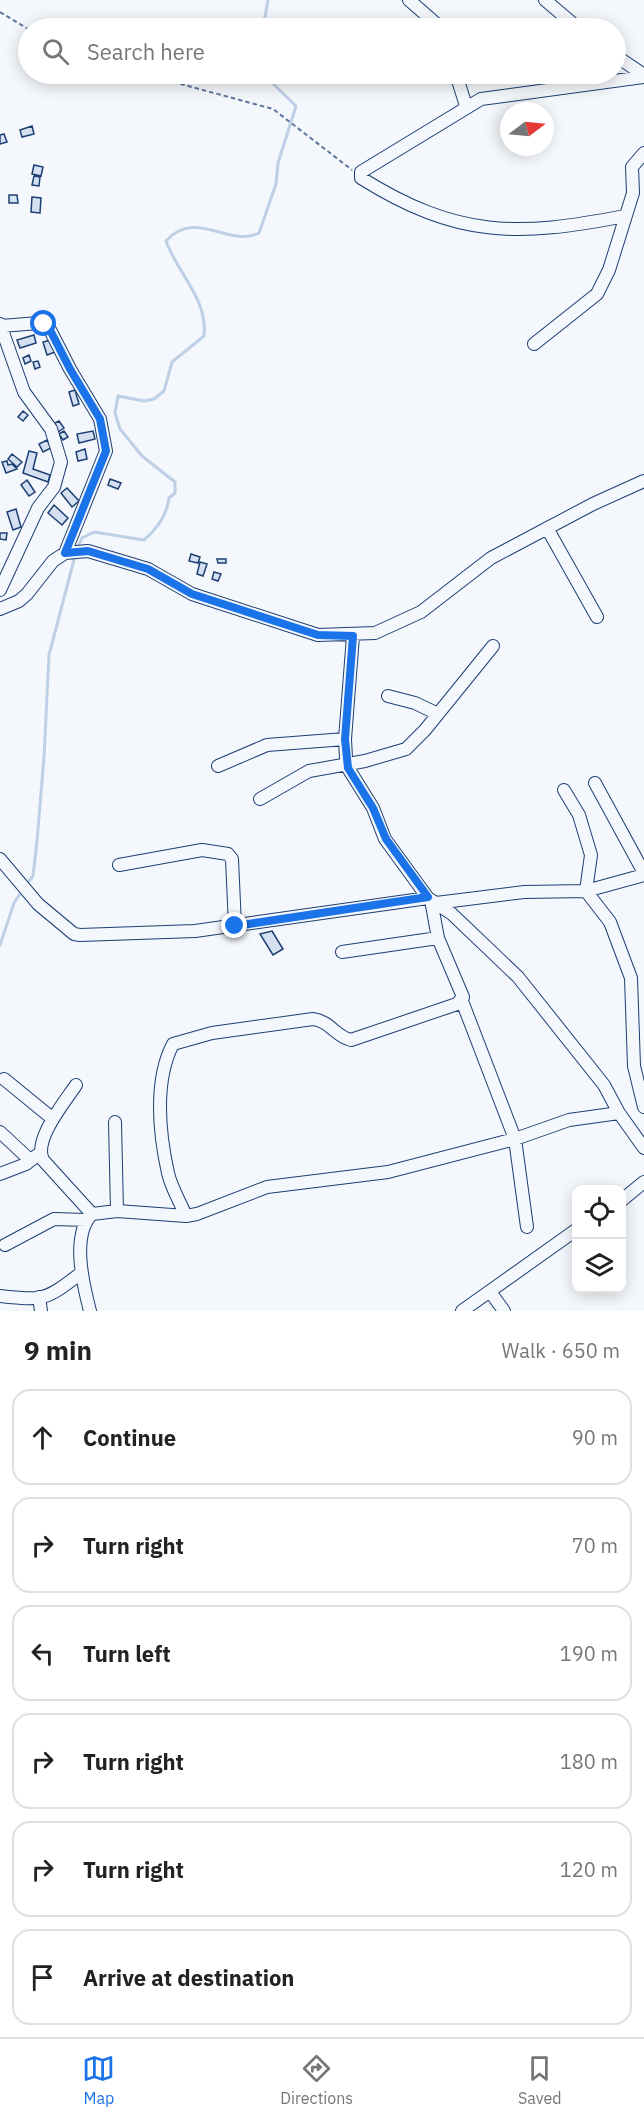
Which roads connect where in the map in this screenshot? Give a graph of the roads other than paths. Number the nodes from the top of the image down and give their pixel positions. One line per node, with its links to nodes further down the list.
1 (409, 0): 3 (street)
2 (545, 0): 4 (street)
3 (430, 18)
4 (566, 18)
5 (626, 64): 6 (street)
6 (644, 76): 7 (street)
7 (626, 78)
8 (459, 84): 10 (street)
9 (586, 84): 10 (street)
10 (466, 106): 12 (street)
11 (644, 153): 12 (street)
12 (625, 216): 14 (street)
13 (1, 325): 17 (street); 18 (street)
14 (534, 344)
15 (644, 481): 16 (street)
16 (547, 528): 20 (street); 21 (street)
17 (65, 553): 19 (street); 21 (street)
18 (0, 590)
19 (0, 609)
20 (597, 617)
21 (353, 636): 25 (street)
22 (493, 646): 24 (street)
23 (388, 696): 24 (street)
24 (438, 714): 26 (street)
25 (345, 739): 26 (street); 27 (street)
26 (347, 764): 30 (street); 35 (street)
27 (218, 766)
28 (595, 783): 33 (street)
29 (564, 790): 34 (street)
30 (260, 799)
31 (0, 859): 36 (street)
32 (119, 865): 36 (street)
33 (644, 874): 34 (street)
34 (586, 891): 35 (street); 42 (street)
35 (431, 900): 36 (street); 37 (street); 43 (street)
36 (235, 926)
37 (438, 938): 38 (street); 39 (street)
38 (342, 952)
39 (462, 1001): 47 (street); 54 (street)
40 (4, 1079): 44 (street)
41 (76, 1084): 44 (street)
42 (644, 1107)
43 (619, 1113): 47 (street); 48 (street)
44 (53, 1119): 49 (street)
45 (115, 1122): 53 (street)
46 (0, 1132): 49 (street)
47 (515, 1139): 54 (street); 56 (street)
48 (644, 1148)
49 (35, 1157): 50 (street); 55 (street)
50 (0, 1174)
51 (644, 1182): 52 (street)
52 (626, 1196)
53 (117, 1210): 54 (street); 55 (street)
54 (186, 1216)
55 (89, 1217): 58 (street); 59 (street)
56 (527, 1227)
57 (572, 1233): 60 (street)
58 (5, 1245)
59 (81, 1273): 62 (street); 64 (street)
60 (491, 1293): 65 (street); 66 (street)
61 (0, 1296): 62 (street)
62 (39, 1298): 63 (street)
63 (41, 1311)
64 (90, 1311)
65 (462, 1311)
66 (504, 1311)

